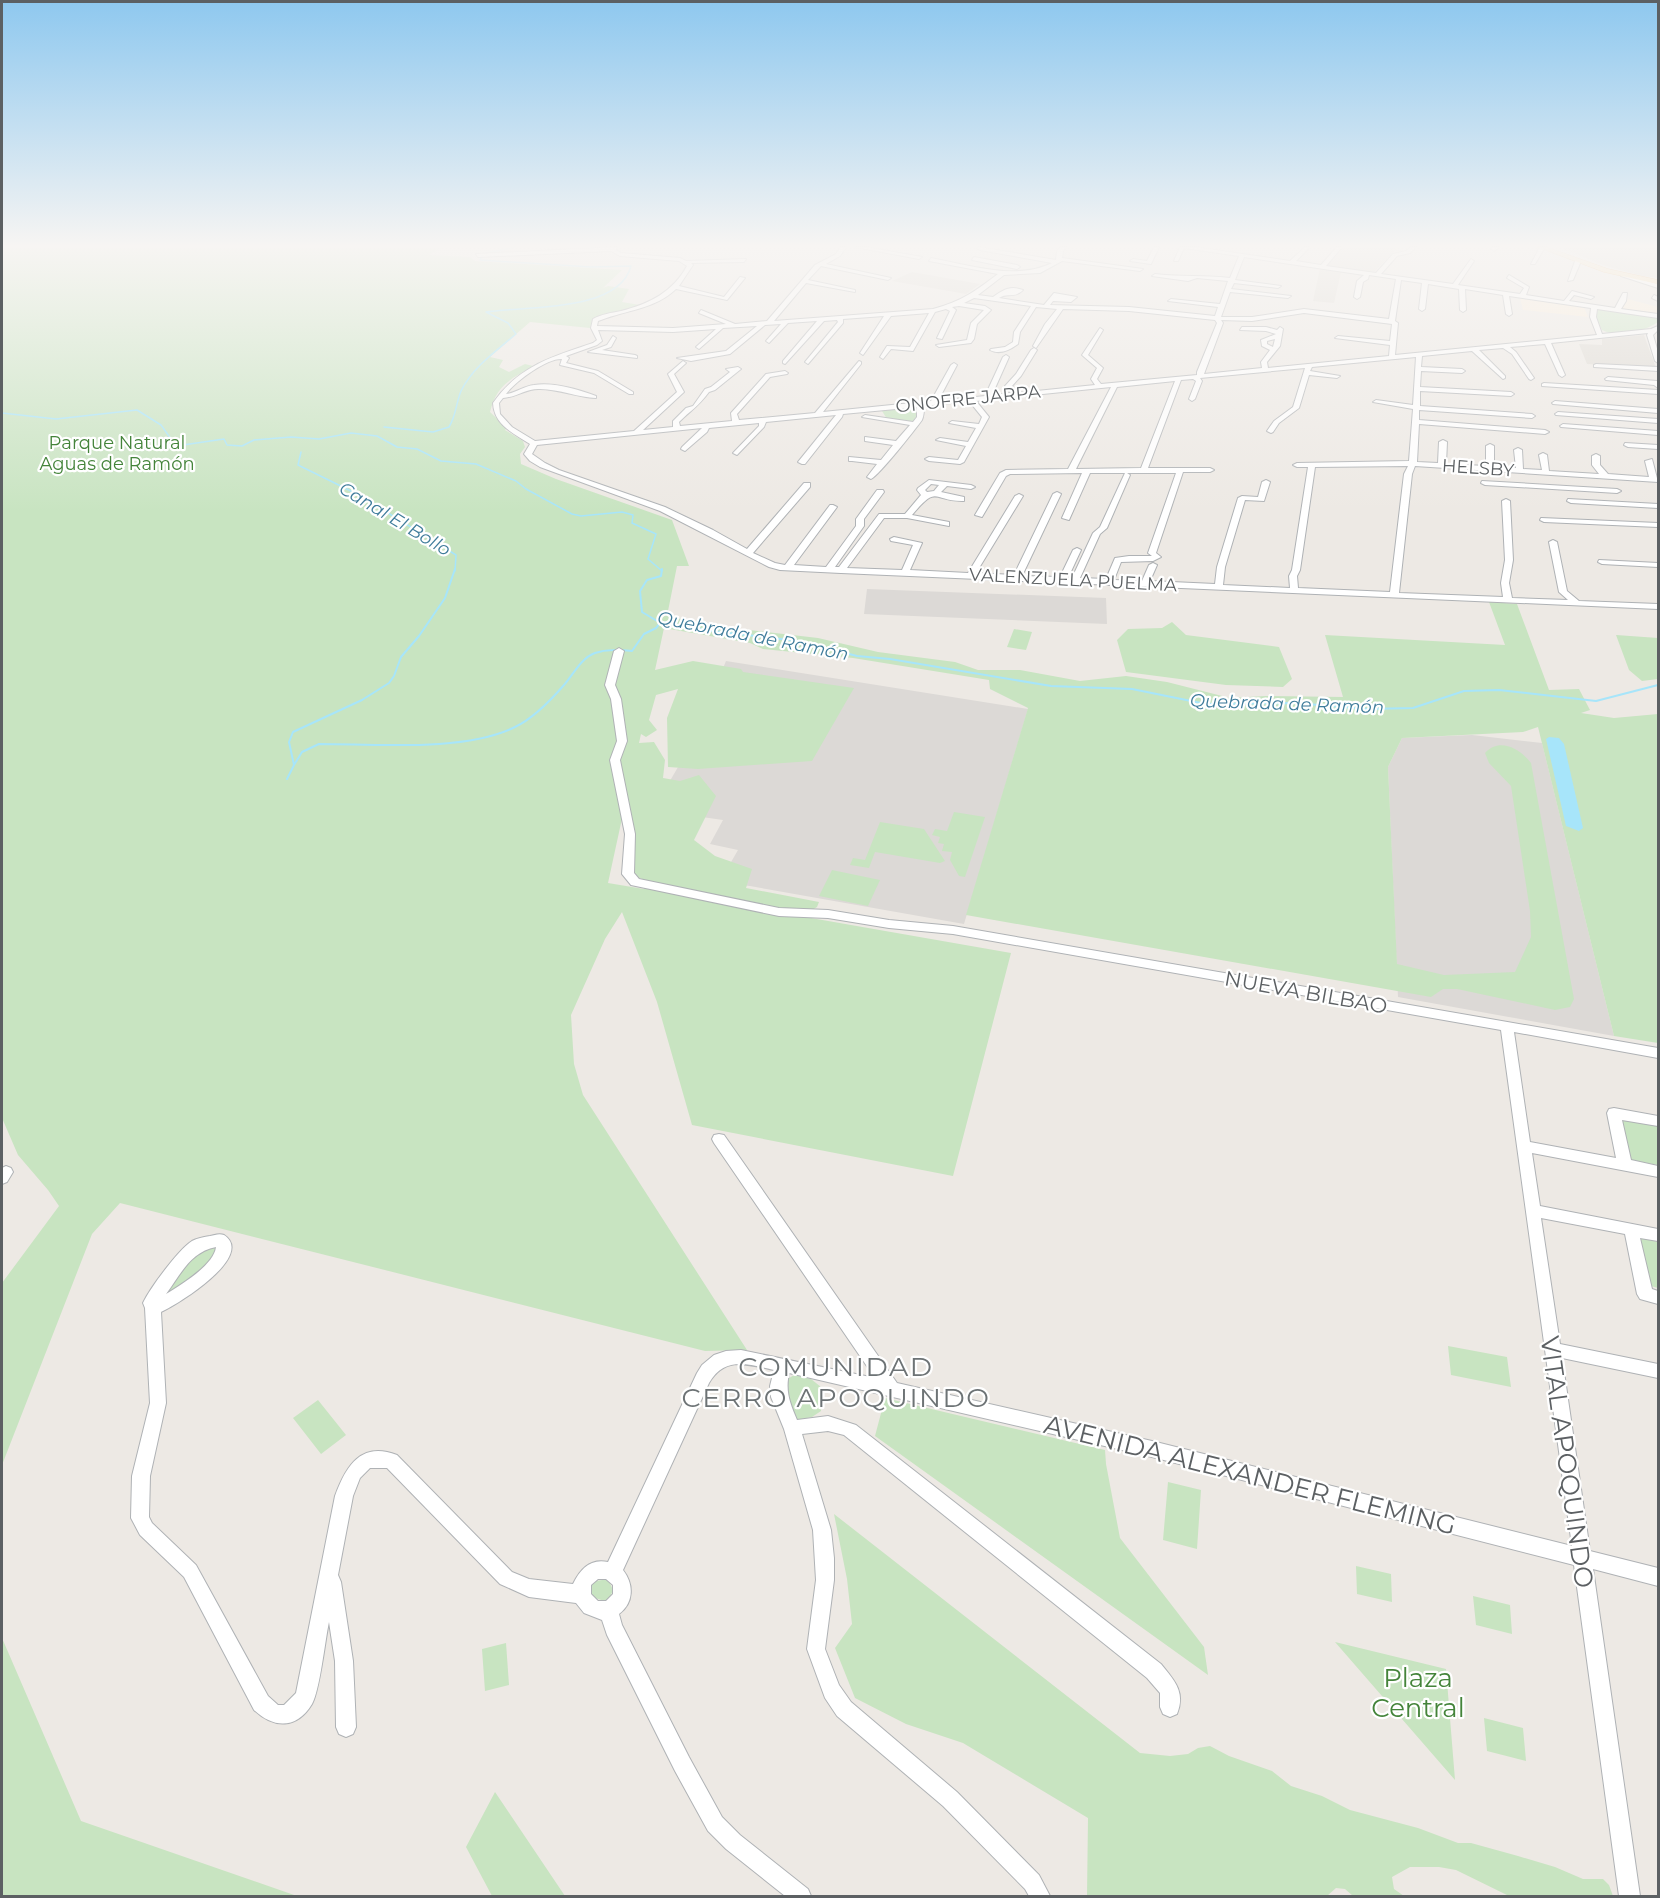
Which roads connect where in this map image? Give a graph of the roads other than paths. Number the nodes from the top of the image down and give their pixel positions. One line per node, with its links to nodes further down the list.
1 (599, 336): 30 (street)
2 (711, 336): 26 (street)
3 (750, 336): 100 (street)
4 (774, 336): 23 (street)
5 (808, 336): 41 (street)
6 (830, 336): 42 (street)
7 (875, 336): 33 (street)
8 (919, 336): 34 (street)
9 (942, 336): 10 (street)
10 (972, 336)
11 (1017, 336): 31 (street)
12 (1042, 336): 69 (street)
13 (1096, 336): 61 (street)
14 (1215, 336): 55 (street)
15 (1271, 336): 28 (street)
16 (1278, 336): 28 (street)
17 (1394, 336): 25 (street)
18 (1600, 336): 19 (street, ONOFRE JARPA); 24 (street, ONOFRE JARPA)
19 (1603, 336)
20 (1650, 336): 40 (street)
21 (614, 338): 32 (street)
22 (1338, 338): 25 (street)
23 (769, 341)
24 (1547, 342): 27 (street, ONOFRE JARPA); 53 (street)
25 (1393, 343): 39 (street)
26 (699, 346)
27 (1504, 346): 29 (street, ONOFRE JARPA); 58 (street)
28 (1273, 349): 49 (street)
29 (1474, 349): 35 (street, ONOFRE JARPA); 56 (street)
30 (577, 350): 32 (street); 36 (street)
31 (993, 350)
32 (594, 351): 37 (street)
33 (863, 353)
34 (885, 354)
35 (1419, 354): 39 (street, ONOFRE JARPA); 47 (street)
36 (559, 356): 67 (street); 70 (street)
37 (635, 357)
38 (1006, 357): 72 (street)
39 (1392, 357): 46 (street, ONOFRE JARPA)
40 (1659, 361)
41 (786, 362)
42 (808, 362)
43 (859, 363): 82 (street)
44 (954, 365): 76 (street)
45 (1596, 366): 48 (street)
46 (1307, 369): 49 (street, ONOFRE JARPA); 54 (street); 98 (street)
47 (1417, 369): 51 (street); 65 (street)
48 (1659, 369)
49 (1265, 370): 55 (street, ONOFRE JARPA)
50 (733, 371): 97 (street)
51 (1462, 371)
52 (785, 373): 64 (street)
53 (1562, 375)
54 (1337, 376)
55 (1198, 377): 57 (street, ONOFRE JARPA); 74 (street)
56 (1503, 377)
57 (1179, 378): 61 (street, ONOFRE JARPA); 126 (street)
58 (1531, 378)
59 (1608, 379): 60 (street)
60 (1658, 384)
61 (1107, 386): 69 (street, ONOFRE JARPA); 96 (street); 128 (street)
62 (1544, 386): 66 (street)
63 (765, 388): 64 (street)
64 (756, 389): 89 (street)
65 (1417, 389): 68 (street); 79 (street)
66 (1659, 392)
67 (631, 393)
68 (1511, 394)
69 (1016, 395): 72 (street, ONOFRE JARPA)
70 (501, 396): 71 (street); 105 (street)
71 (594, 397)
72 (987, 398): 73 (street, ONOFRE JARPA)
73 (971, 399): 76 (street, ONOFRE JARPA); 94 (street)
74 (1192, 399)
75 (1376, 402): 79 (street)
76 (933, 403): 77 (street, ONOFRE JARPA)
77 (921, 404): 81 (street, ONOFRE JARPA); 91 (street)
78 (1555, 404): 80 (street)
79 (1416, 407): 84 (street); 87 (street)
80 (1659, 411)
81 (839, 412): 82 (street, ONOFRE JARPA); 119 (street)
82 (819, 414): 86 (street, ONOFRE JARPA)
83 (1558, 414): 88 (street)
84 (1532, 416)
85 (865, 417): 91 (street)
86 (763, 420): 89 (street, ONOFRE JARPA); 113 (street)
87 (1415, 420): 92 (street); 99 (street); 121 (street)
88 (1659, 421)
89 (740, 422): 93 (street, ONOFRE JARPA)
90 (952, 423): 94 (street)
91 (915, 424): 106 (street)
92 (1517, 424)
93 (706, 426): 97 (street, ONOFRE JARPA); 111 (street)
94 (981, 426): 107 (street)
95 (1563, 426): 101 (street)
96 (1087, 427)
97 (676, 429): 100 (street, ONOFRE JARPA)
98 (1271, 430)
99 (1545, 432)
100 (636, 433): 105 (street, ONOFRE JARPA)
101 (1659, 433)
102 (868, 439): 106 (street)
103 (940, 440): 107 (street)
104 (1443, 442): 124 (street)
105 (534, 443): 162 (street, VALENZUELA PUELMA)
106 (899, 444): 120 (street)
107 (970, 444): 117 (street)
108 (1628, 445): 110 (street)
109 (1490, 447): 125 (street)
110 (1659, 447)
111 (685, 450)
112 (1518, 450): 133 (street)
113 (737, 453)
114 (1543, 455): 131 (street)
115 (1596, 456): 134 (street)
116 (852, 459): 120 (street)
117 (929, 459)
118 (1649, 461): 136 (street)
119 (802, 462)
120 (884, 463): 135 (street)
121 (1413, 463): 123 (street, HELSBY); 124 (street, HELSBY); 178 (street)
122 (1297, 465): 123 (street, HELSBY)
123 (1312, 465): 177 (street)
124 (1442, 465): 125 (street, HELSBY)
125 (1490, 469): 133 (street, HELSBY)
126 (1144, 470): 129 (street); 130 (street)
127 (1210, 470): 130 (street)
128 (1071, 471): 129 (street); 153 (street)
129 (1087, 471): 154 (street)
130 (1180, 471): 174 (street)
131 (1546, 472): 133 (street, HELSBY); 134 (street, HELSBY)
132 (1126, 475): 173 (street)
133 (1529, 476): 138 (street); 142 (street)
134 (1605, 476): 136 (street, HELSBY)
135 (871, 477)
136 (1656, 480)
137 (1266, 482): 176 (street)
138 (1485, 483)
139 (945, 484): 141 (street); 144 (street); 146 (street)
140 (807, 485): 162 (street)
141 (971, 487)
142 (1617, 491)
143 (880, 492): 167 (street)
144 (936, 493): 146 (street); 148 (street)
145 (1057, 494): 171 (street)
146 (925, 495): 155 (street)
147 (1019, 496): 170 (street)
148 (961, 499)
149 (1506, 501): 179 (street)
150 (1571, 501): 151 (street)
151 (1659, 506)
152 (833, 507): 166 (street)
153 (979, 515)
154 (1066, 518)
155 (911, 520): 157 (street); 168 (street)
156 (1544, 520): 158 (street)
157 (946, 524)
158 (1659, 525)
159 (894, 539): 169 (street)
160 (1553, 542): 180 (street)
161 (1077, 550): 172 (street)
162 (748, 553): 166 (street, VALENZUELA PUELMA)
163 (1602, 562): 165 (street)
164 (1153, 565): 175 (street)
165 (1659, 565)
166 (788, 567): 167 (street, VALENZUELA PUELMA)
167 (829, 569): 168 (street, VALENZUELA PUELMA)
168 (841, 570): 169 (street, VALENZUELA PUELMA)
169 (905, 573): 170 (street, VALENZUELA PUELMA)
170 (970, 576): 171 (street, VALENZUELA PUELMA)
171 (1017, 578): 172 (street, VALENZUELA PUELMA)
172 (1063, 580): 173 (street, VALENZUELA PUELMA)
173 (1075, 580): 174 (street, VALENZUELA PUELMA)
174 (1109, 582): 175 (street, VALENZUELA PUELMA)
175 (1145, 584): 176 (street, VALENZUELA PUELMA)
176 (1215, 587): 177 (street, VALENZUELA PUELMA)
177 (1299, 591): 178 (street, VALENZUELA PUELMA)
178 (1394, 595): 179 (street, VALENZUELA PUELMA)
179 (1508, 600): 180 (street, VALENZUELA PUELMA)
180 (1578, 604): 181 (street, VALENZUELA PUELMA)
181 (1659, 607)
182 (619, 651): 183 (street, NUEVA BILBAO)
183 (1507, 1027): 184 (street, NUEVA BILBAO); 187 (street, VITAL APOQUINDO)
184 (1659, 1053)
185 (1659, 1121): 188 (street)
186 (719, 1139): 198 (street)
187 (1524, 1146): 188 (street); 190 (street, VITAL APOQUINDO)
188 (1625, 1165): 189 (street)
189 (1659, 1171)
190 (1532, 1210): 191 (street); 195 (street, VITAL APOQUINDO)
191 (1630, 1229): 192 (street); 193 (street)
192 (1659, 1235)
193 (1659, 1297)
194 (153, 1308): 194 (street); 202 (street)
195 (1552, 1349): 197 (street); 200 (street, VITAL APOQUINDO)
196 (783, 1365): 198 (street, AVENIDA ALEXANDER FLEMING); 199 (street); 201 (street, AVENIDA ALEXANDER FLEMING)
197 (1659, 1371)
198 (892, 1390): 200 (street, AVENIDA ALEXANDER FLEMING)
199 (792, 1429): 206 (street); 209 (street)
200 (1580, 1557): 203 (street, AVENIDA ALEXANDER FLEMING); 210 (street, VITAL APOQUINDO)
201 (613, 1572): 204 (street); 205 (street)
202 (330, 1573): 204 (street); 207 (street)
203 (1659, 1577)
204 (582, 1594): 205 (street)
205 (608, 1609): 208 (street)
206 (1170, 1707)
207 (346, 1727)
208 (801, 1896)
209 (1040, 1896)
210 (1630, 1896)

